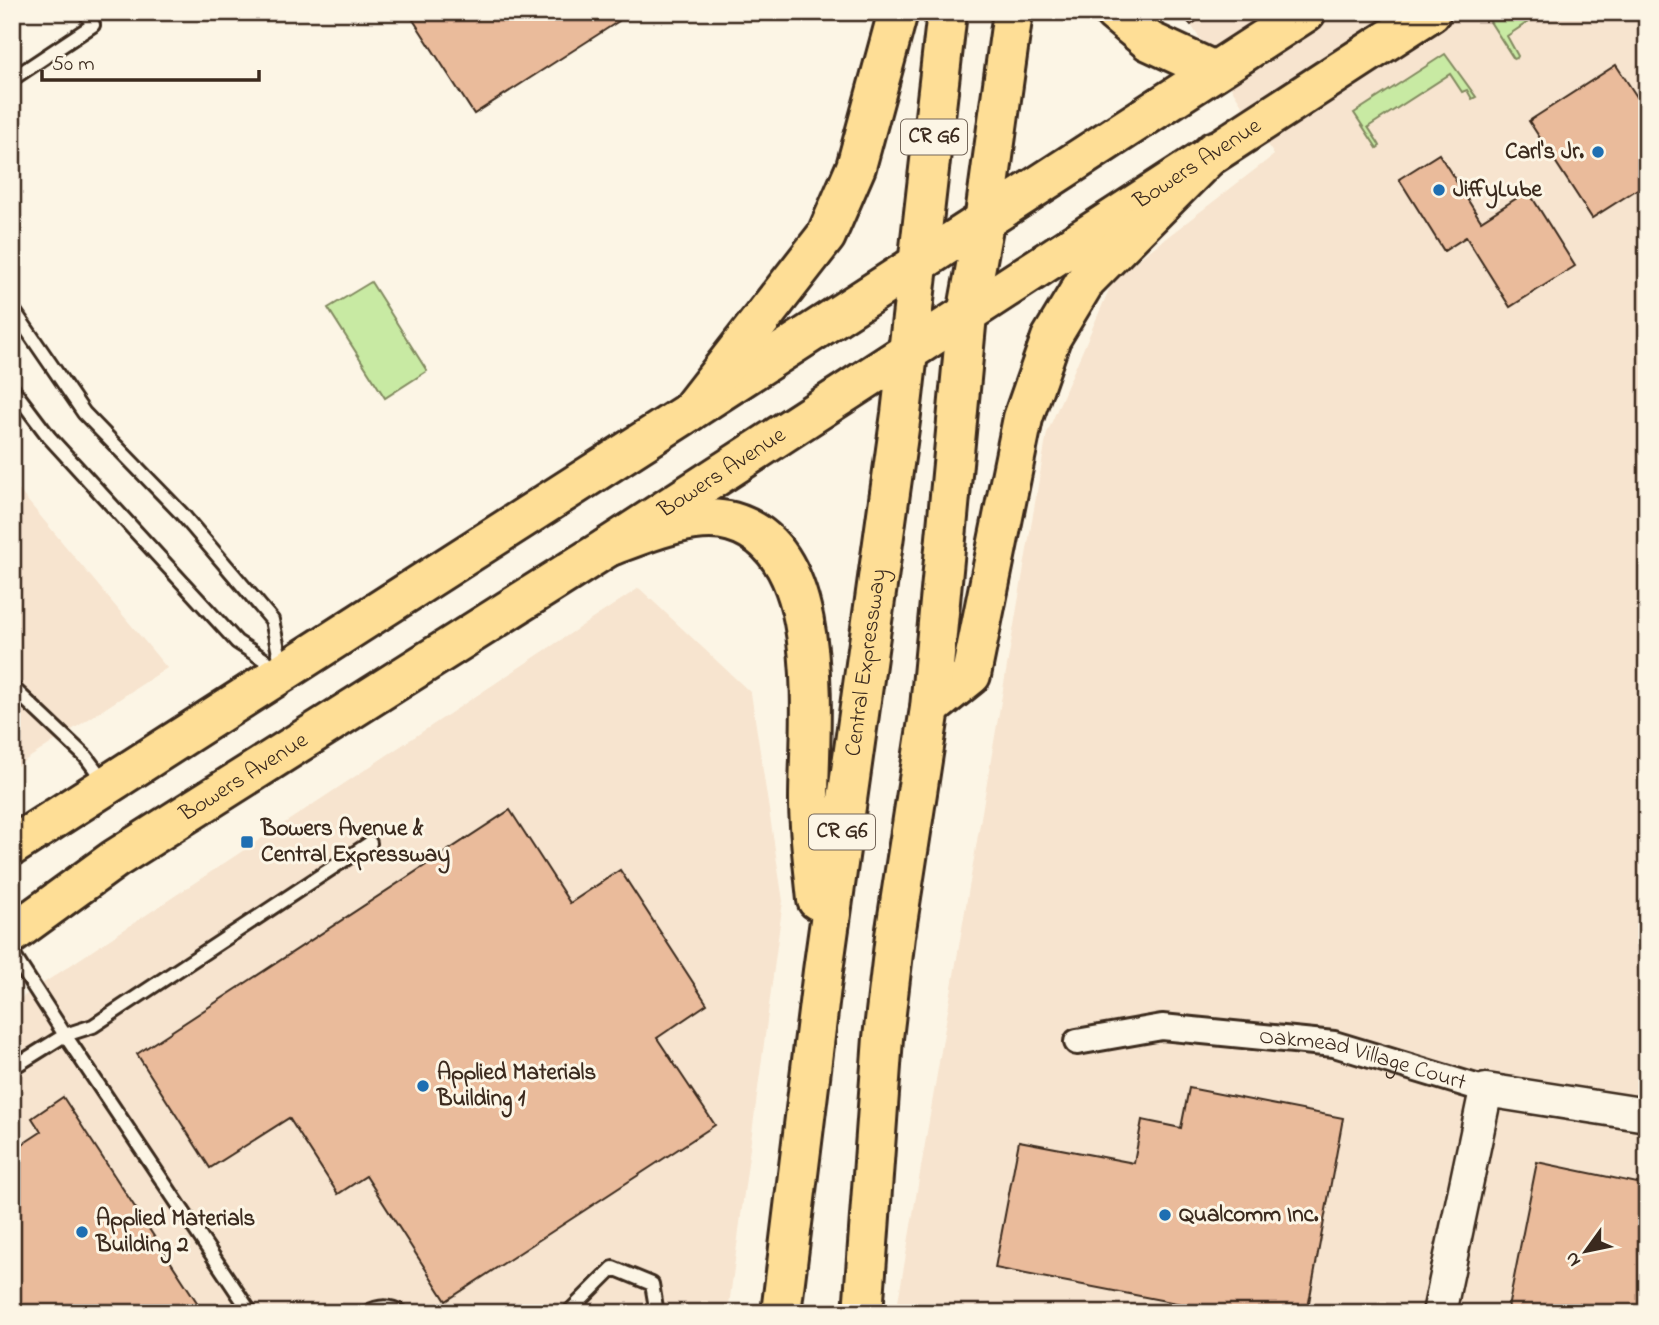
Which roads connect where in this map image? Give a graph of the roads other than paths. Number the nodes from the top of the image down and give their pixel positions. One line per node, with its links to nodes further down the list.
1 (85, 12): 9 (lane)
2 (898, 12): 17 (main road)
3 (947, 12): 12 (main road, Central Expressway / CR G6)
4 (1013, 12): 11 (main road, CR G6)
5 (1114, 12): 8 (main road)
6 (1306, 12): 8 (main road)
7 (1431, 12): 10 (main road, Bowers Avenue)
8 (1214, 71): 11 (main road)
9 (12, 79)
10 (1214, 151): 14 (main road, Bowers Avenue); 21 (main road)
11 (984, 222): 12 (main road); 14 (main road, CR G6)
12 (920, 261): 15 (main road, Central Expressway / CR G6); 17 (main road)
13 (12, 308): 19 (lane)
14 (967, 315): 15 (main road, Bowers Avenue); 21 (main road, CR G6)
15 (909, 352): 18 (main road, Bowers Avenue); 27 (main road, Central Expressway / CR G6)
16 (12, 388): 19 (lane)
17 (689, 412): 19 (main road)
18 (608, 547): 25 (main road, Bowers Avenue); 27 (main road)
19 (283, 672): 22 (main road)
20 (12, 687): 22 (lane)
21 (930, 708): 39 (main road, CR G6)
22 (106, 784): 24 (main road)
23 (370, 843): 28 (lane)
24 (12, 846)
25 (12, 934)
26 (12, 953): 28 (lane)
27 (822, 971): 38 (main road, Central Expressway / CR G6)
28 (65, 1035): 30 (lane); 33 (lane)
29 (1077, 1042): 31 (street, Oakmead Village Court)
30 (12, 1068)
31 (1486, 1090): 32 (street, Oakmead Village Court); 40 (street)
32 (1647, 1115)
33 (251, 1313)
34 (366, 1313): 35 (lane)
35 (402, 1313)
36 (568, 1313): 37 (lane)
37 (657, 1313)
38 (780, 1313)
39 (863, 1313)
40 (1439, 1313)

